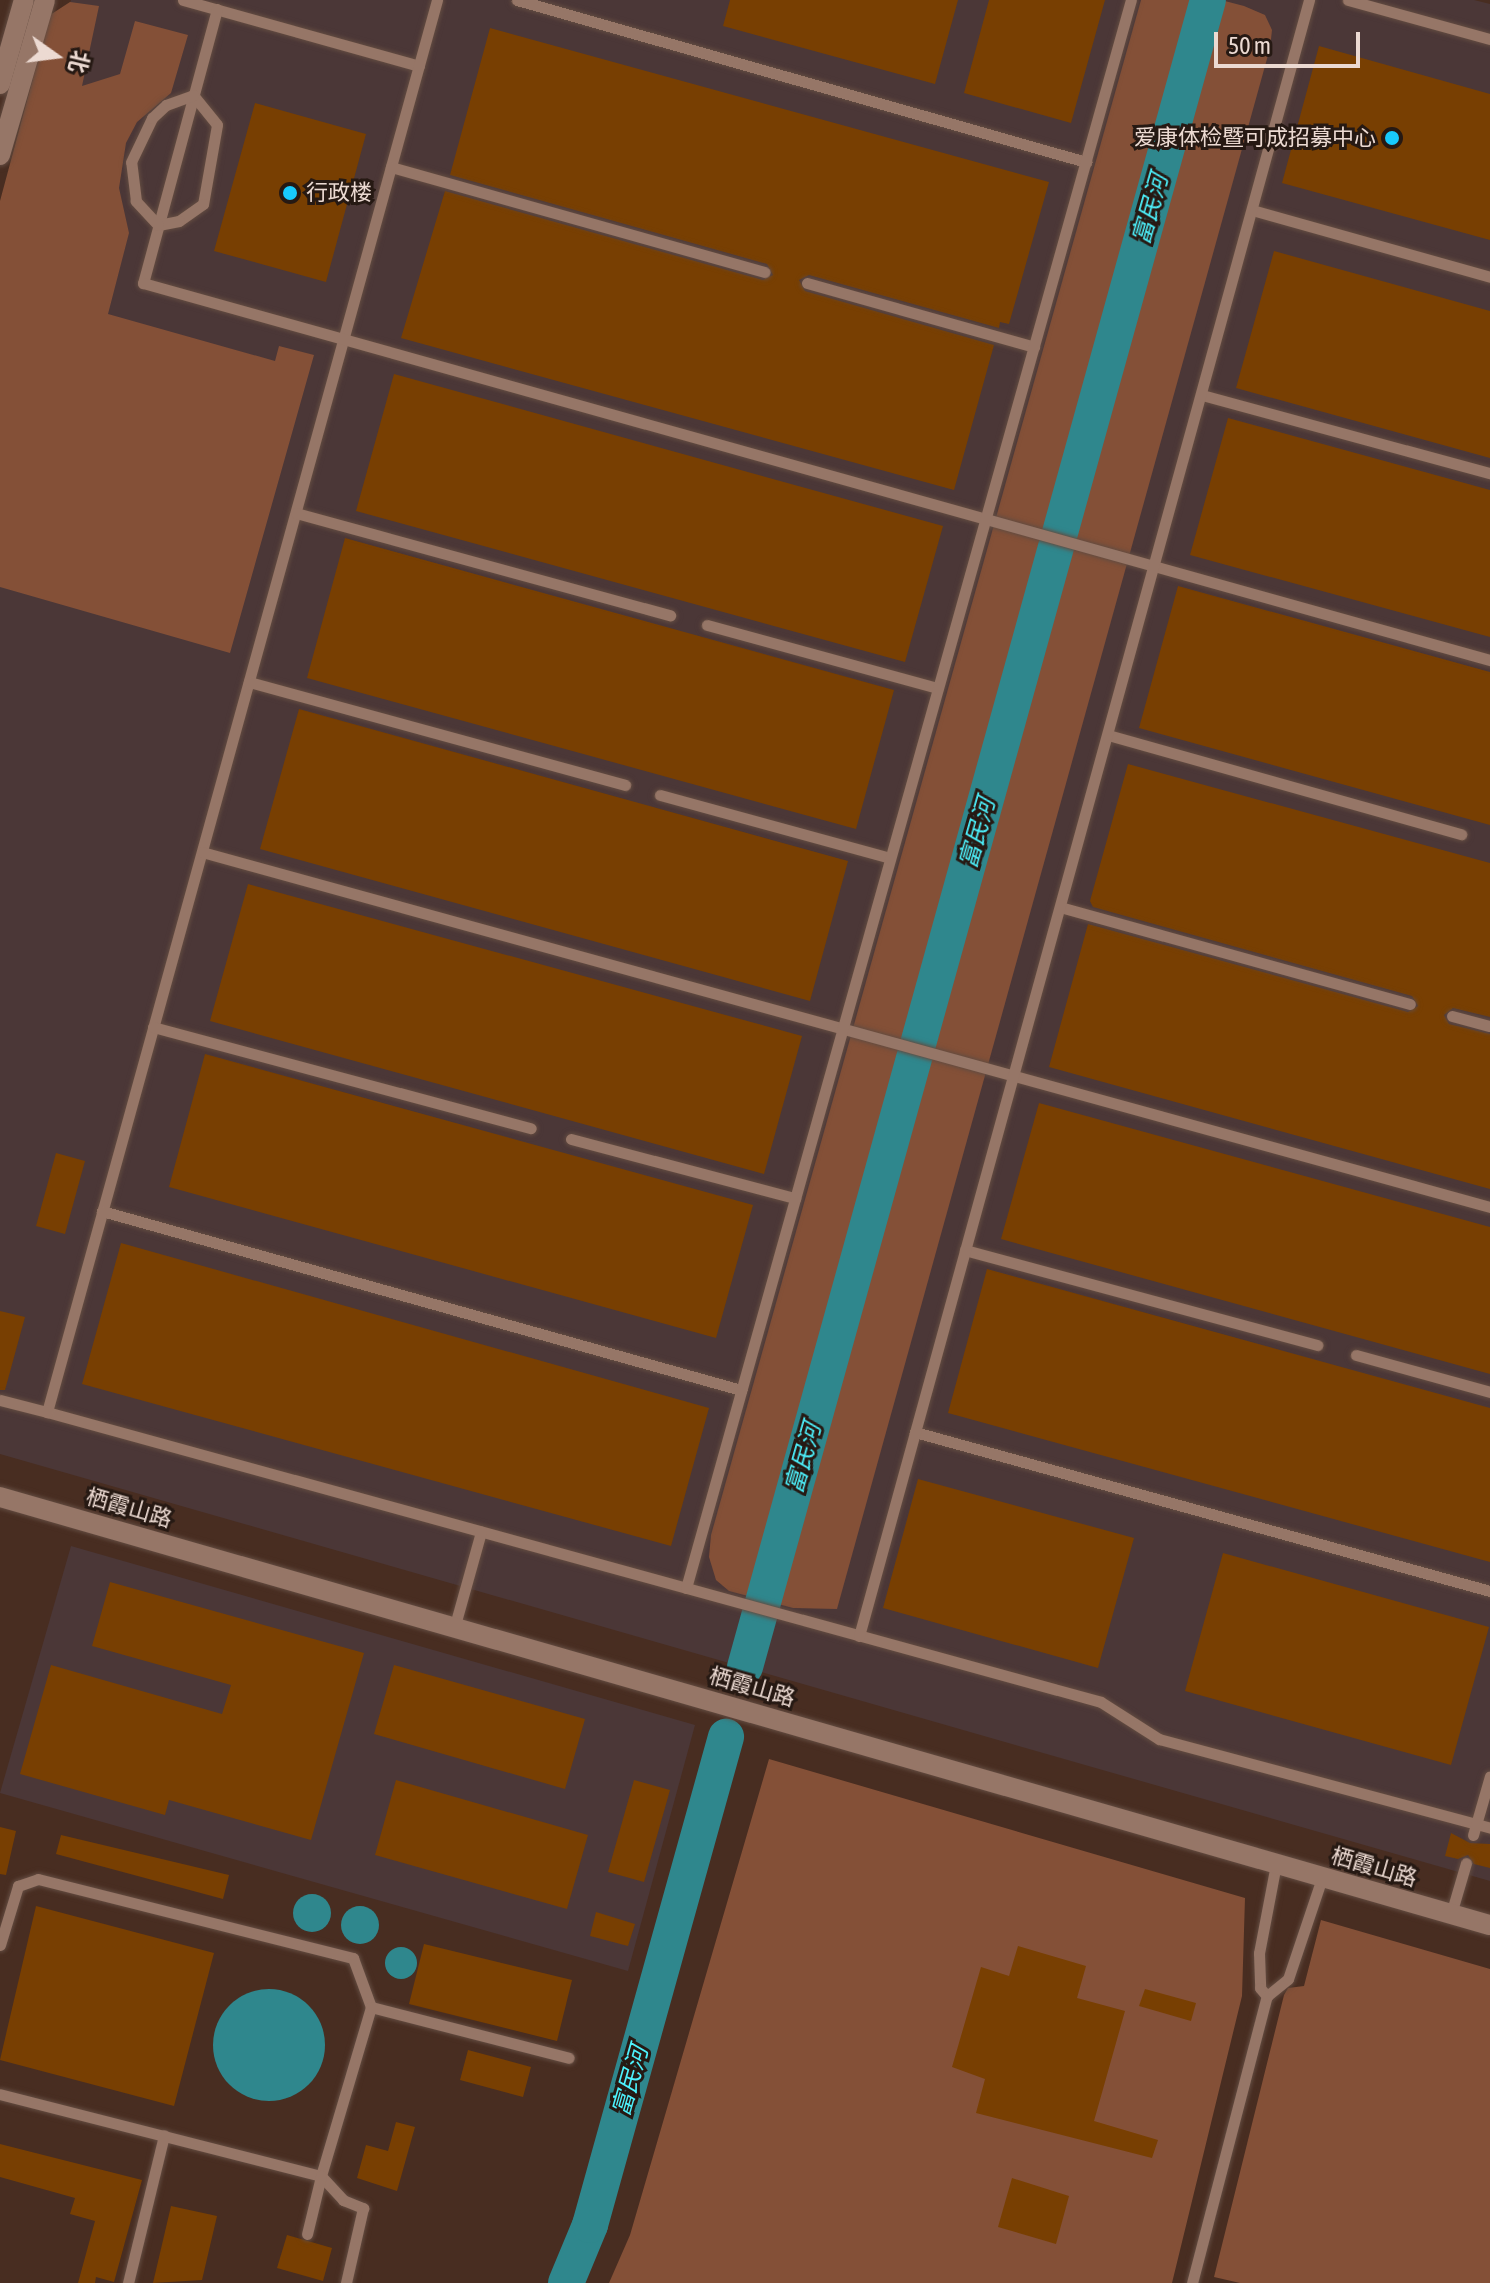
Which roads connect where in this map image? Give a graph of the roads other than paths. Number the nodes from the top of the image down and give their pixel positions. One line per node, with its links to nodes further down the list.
1 (24, 0): 12 (street)
2 (45, 0): 14 (street)
3 (183, 0): 9 (lane)
4 (437, 0): 11 (lane)
5 (517, 0): 15 (lane)
6 (1131, 0): 15 (lane)
7 (1309, 0): 17 (lane)
8 (1348, 0): 10 (lane)
9 (217, 9): 11 (lane); 13 (lane)
10 (1490, 39)
11 (419, 66): 16 (lane)
12 (0, 84)
13 (193, 95): 18 (lane); 18 (lane); 18 (lane)
14 (0, 155)
15 (1086, 162): 23 (lane)
16 (391, 167): 19 (lane); 22 (lane)
17 (1252, 210): 20 (lane); 24 (lane)
18 (158, 225): 22 (lane)
19 (765, 272)
20 (1490, 277)
21 (807, 283): 23 (lane)
22 (343, 339): 26 (lane); 27 (lane)
23 (1034, 347): 27 (lane)
24 (1202, 395): 25 (lane); 28 (lane)
25 (1490, 473)
26 (296, 513): 29 (lane); 32 (lane)
27 (986, 519): 28 (lane); 33 (lane)
28 (1154, 566): 31 (lane); 34 (lane)
29 (670, 615)
30 (707, 625): 33 (lane)
31 (1490, 660)
32 (249, 682): 35 (lane); 38 (lane)
33 (938, 688): 39 (lane)
34 (1108, 735): 37 (lane); 40 (lane)
35 (625, 785)
36 (660, 795): 39 (lane)
37 (1461, 834)
38 (202, 852): 44 (lane); 45 (lane)
39 (890, 858): 45 (lane)
40 (1060, 907): 41 (lane); 46 (lane)
41 (1410, 1004)
42 (1452, 1016): 43 (lane)
43 (1490, 1026)
44 (153, 1027): 47 (lane); 51 (lane)
45 (843, 1029): 46 (lane); 49 (lane)
46 (1013, 1076): 50 (lane); 52 (lane)
47 (531, 1128)
48 (571, 1139): 49 (lane)
49 (795, 1198): 55 (lane)
50 (1490, 1207)
51 (102, 1211): 55 (lane); 58 (lane)
52 (965, 1250): 53 (lane); 59 (lane)
53 (1317, 1345)
54 (1356, 1355): 56 (lane)
55 (741, 1390): 62 (lane)
56 (1490, 1392)
57 (0, 1400): 58 (lane)
58 (47, 1412): 61 (lane)
59 (915, 1432): 63 (lane); 65 (lane)
60 (0, 1497): 64 (street, 栖霞山路)
61 (481, 1532): 62 (lane); 64 (lane)
62 (686, 1588): 65 (lane)
63 (1490, 1591)
64 (455, 1625): 70 (street, 栖霞山路)
65 (859, 1636): 68 (lane)
66 (1490, 1776): 68 (lane)
67 (1490, 1828): 68 (lane)
68 (1475, 1830)
69 (1466, 1863): 72 (lane)
70 (1276, 1864): 71 (street, 栖霞山路); 75 (lane)
71 (1322, 1878): 72 (street, 栖霞山路); 75 (lane)
72 (1451, 1914): 73 (street, 栖霞山路)
73 (1490, 1925)
74 (0, 1945): 76 (lane)
75 (1267, 1996): 84 (lane)
76 (371, 2007): 77 (lane); 80 (lane)
77 (569, 2058)
78 (0, 2094): 79 (lane)
79 (164, 2135): 80 (lane); 82 (lane)
80 (321, 2176): 81 (lane); 83 (lane)
81 (307, 2234)
82 (128, 2283)
83 (346, 2283)
84 (1192, 2283)

